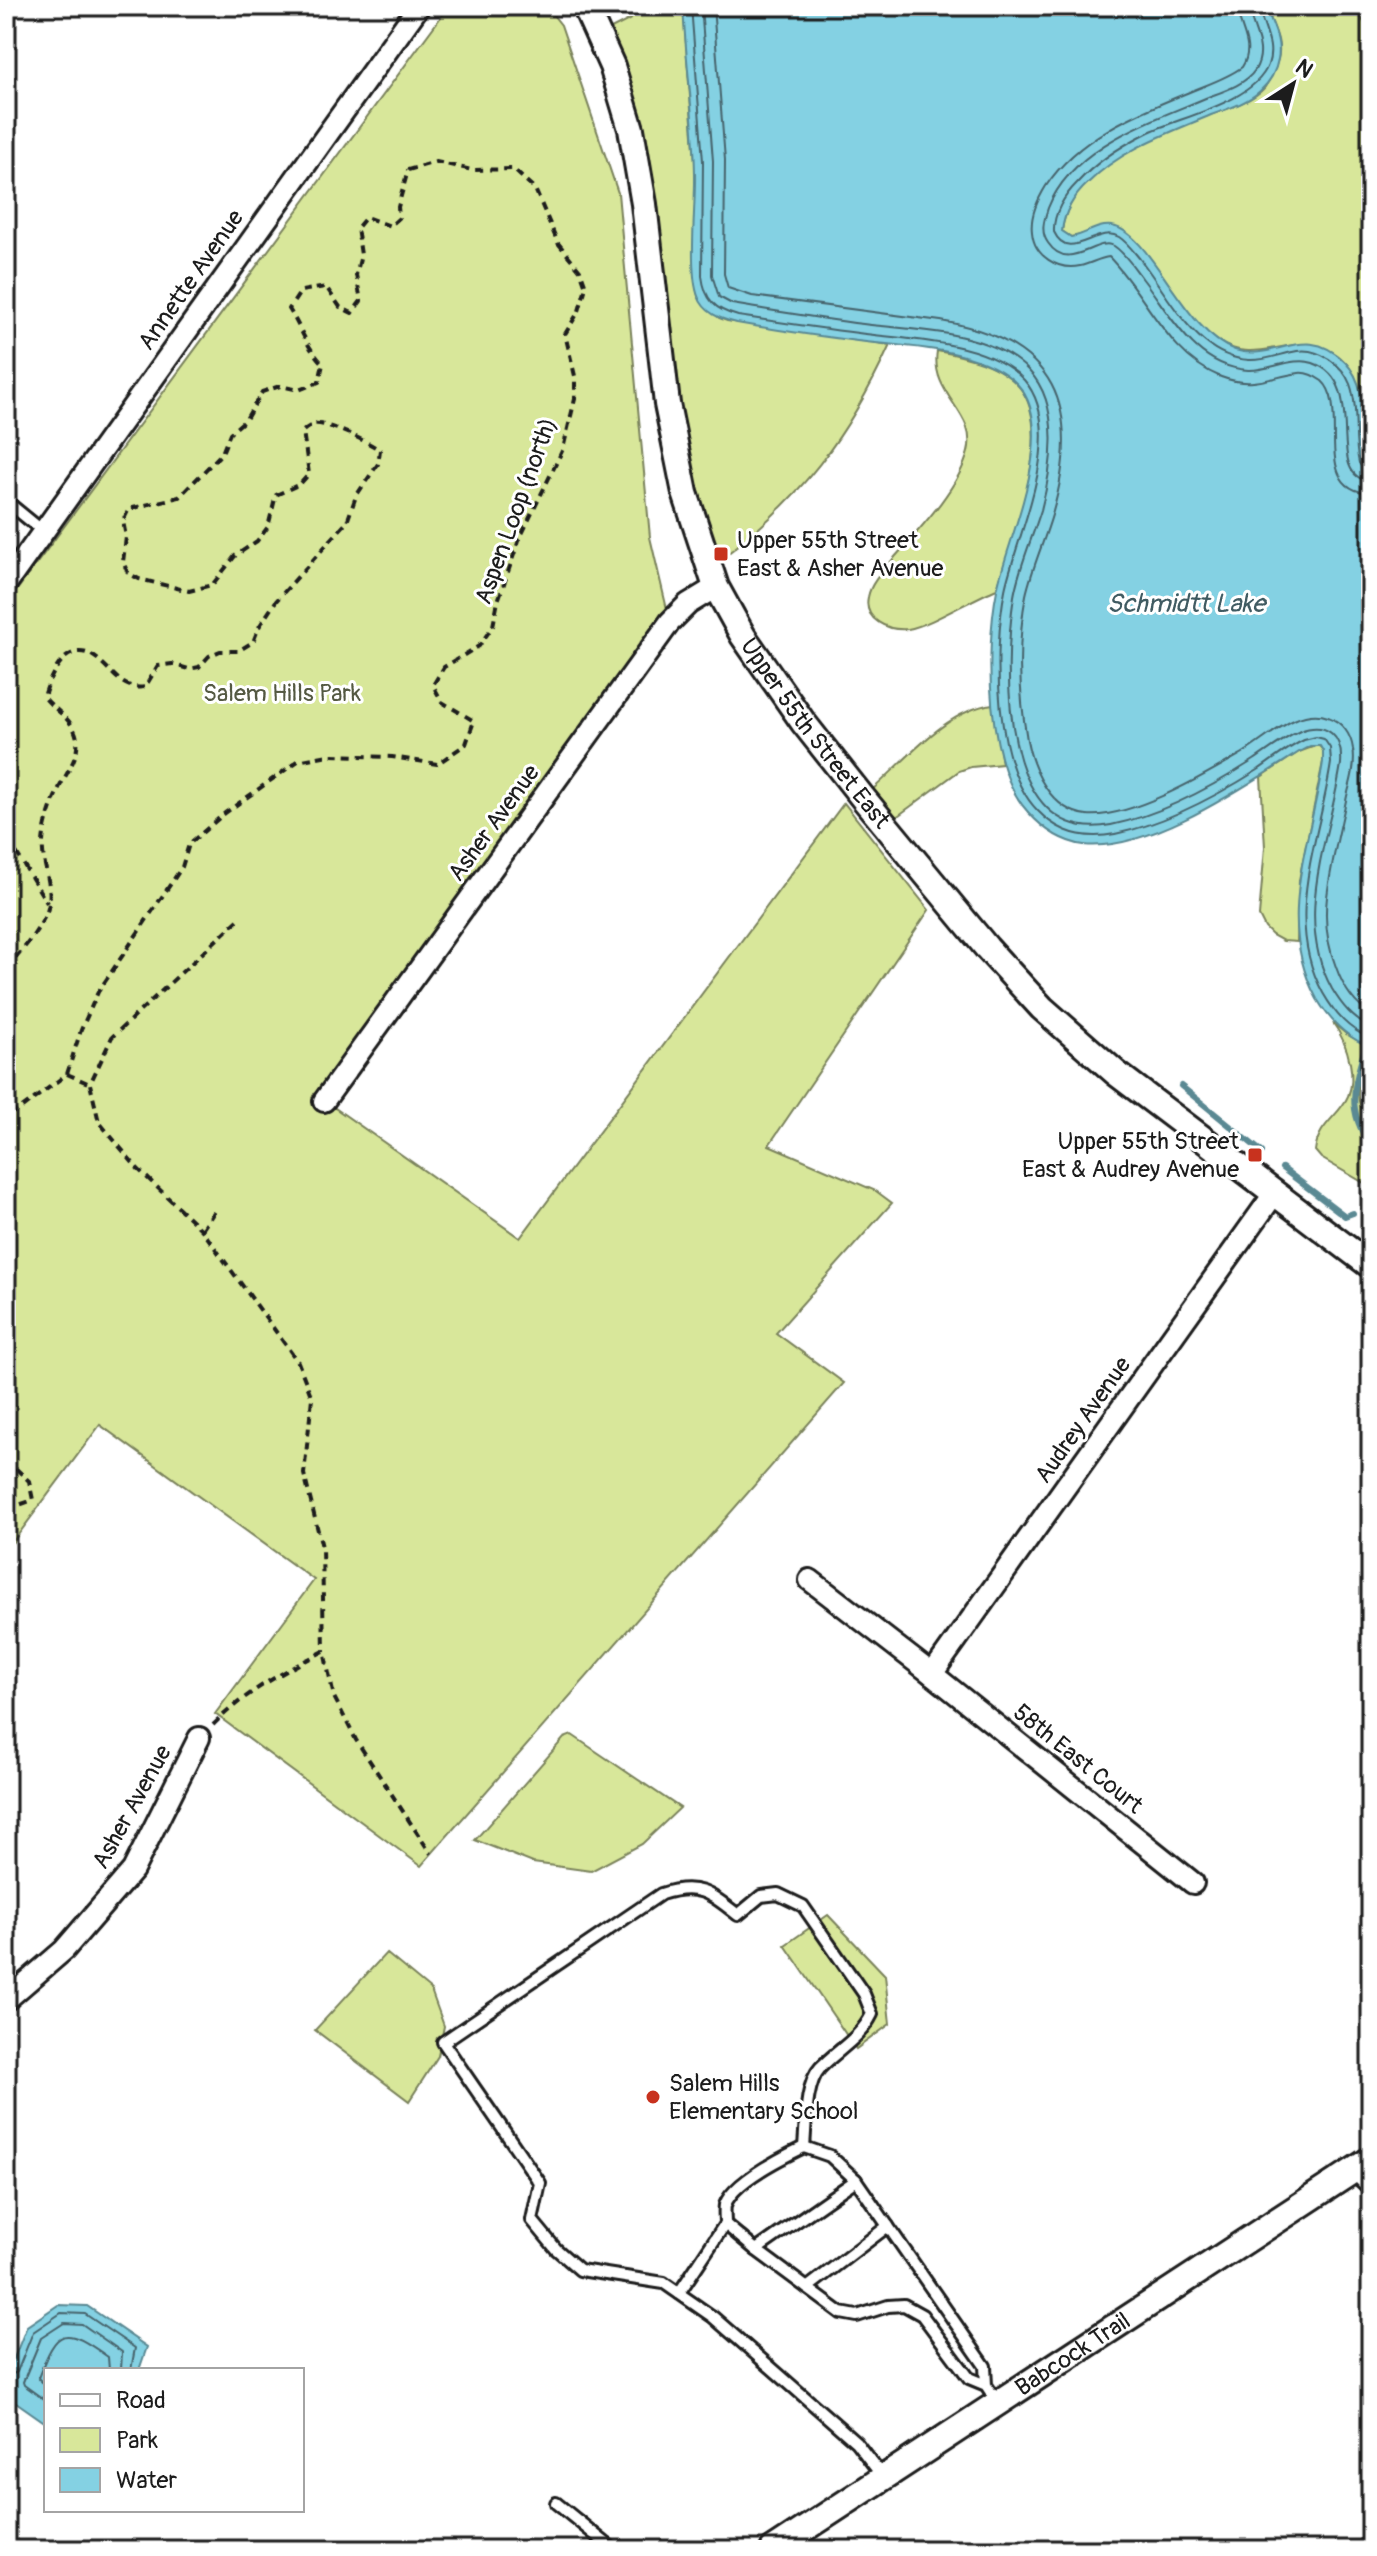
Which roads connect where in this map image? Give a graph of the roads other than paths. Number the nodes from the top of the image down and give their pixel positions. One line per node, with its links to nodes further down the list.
1 (419, 6): 4 (street, Annette Avenue)
2 (585, 6): 6 (street, Upper 55th Street East)
3 (6, 501): 4 (lane)
4 (44, 532): 5 (street, Annette Avenue)
5 (6, 584)
6 (716, 587): 7 (street, Asher Avenue); 8 (street, Upper 55th Street East)
7 (324, 1101)
8 (1274, 1194): 9 (street, Upper 55th Street East); 11 (street, Audrey Avenue)
9 (1371, 1266)
10 (810, 1580): 11 (street, 58th East Court)
11 (932, 1674): 13 (street, 58th East Court)
12 (199, 1738): 14 (street, Asher Avenue)
13 (1193, 1883)
14 (6, 2000)
15 (804, 2147): 17 (lane); 18 (lane); 22 (lane)
16 (1366, 2171): 23 (street, Babcock Trail)
17 (856, 2180): 19 (lane); 20 (lane)
18 (725, 2224): 20 (lane); 22 (lane)
19 (888, 2226): 21 (lane); 23 (lane)
20 (756, 2250): 21 (lane)
21 (807, 2288): 23 (lane)
22 (679, 2293): 24 (lane)
23 (992, 2394): 24 (street, Babcock Trail)
24 (884, 2478): 27 (street, Babcock Trail)
25 (556, 2503): 26 (lane)
26 (614, 2550)
27 (773, 2550)

